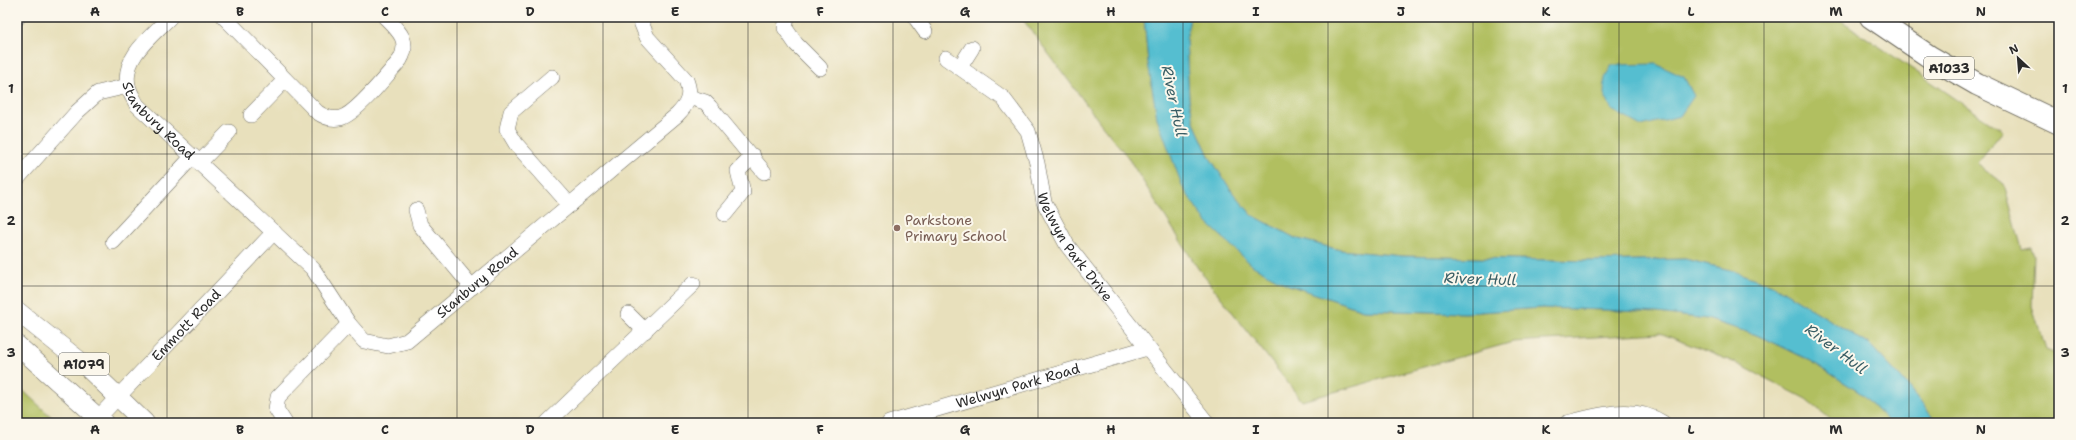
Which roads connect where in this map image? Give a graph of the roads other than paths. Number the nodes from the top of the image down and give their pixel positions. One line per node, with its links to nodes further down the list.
1 (170, 17): 15 (street, Stanbury Road)
2 (224, 17): 13 (street)
3 (385, 17): 13 (street)
4 (639, 17): 16 (street)
5 (787, 17): 12 (street)
6 (915, 17): 8 (street)
7 (1871, 17): 17 (highway, A1033)
8 (925, 31)
9 (972, 48): 11 (street)
10 (946, 58): 11 (street, Welwyn Park Drive)
11 (960, 67): 38 (street, Welwyn Park Drive)
12 (820, 68)
13 (286, 80): 19 (street)
14 (542, 80): 26 (street)
15 (128, 86): 23 (street, Stanbury Road); 25 (street)
16 (689, 97): 22 (street); 26 (street, Stanbury Road)
17 (2033, 110): 18 (highway, A1033); 20 (highway, A1033)
18 (2059, 110)
19 (251, 115)
20 (2059, 123)
21 (229, 132): 23 (street, Stanbury Road)
22 (753, 156): 24 (street); 28 (street)
23 (197, 159): 29 (street, Stanbury Road); 30 (street)
24 (764, 172)
25 (17, 179)
26 (570, 205): 32 (street, Stanbury Road)
27 (416, 210): 32 (street)
28 (725, 214)
29 (274, 232): 35 (street, Stanbury Road); 39 (street, Emmott Road)
30 (112, 241)
31 (693, 284): 36 (street)
32 (472, 287): 35 (street, Stanbury Road)
33 (17, 311): 39 (main road, A1079)
34 (628, 314): 36 (street)
35 (349, 324): 42 (street)
36 (644, 331): 43 (street)
37 (17, 345): 40 (main road, A1079)
38 (1147, 348): 44 (street, Welwyn Park Road); 45 (street, Welwyn Park Drive)
39 (118, 398): 40 (street, Emmott Road); 41 (main road, A1079)
40 (101, 420)
41 (145, 423)
42 (285, 423)
43 (546, 423)
44 (889, 423)
45 (1207, 423)
46 (1567, 423): 47 (street)
47 (1663, 423)

